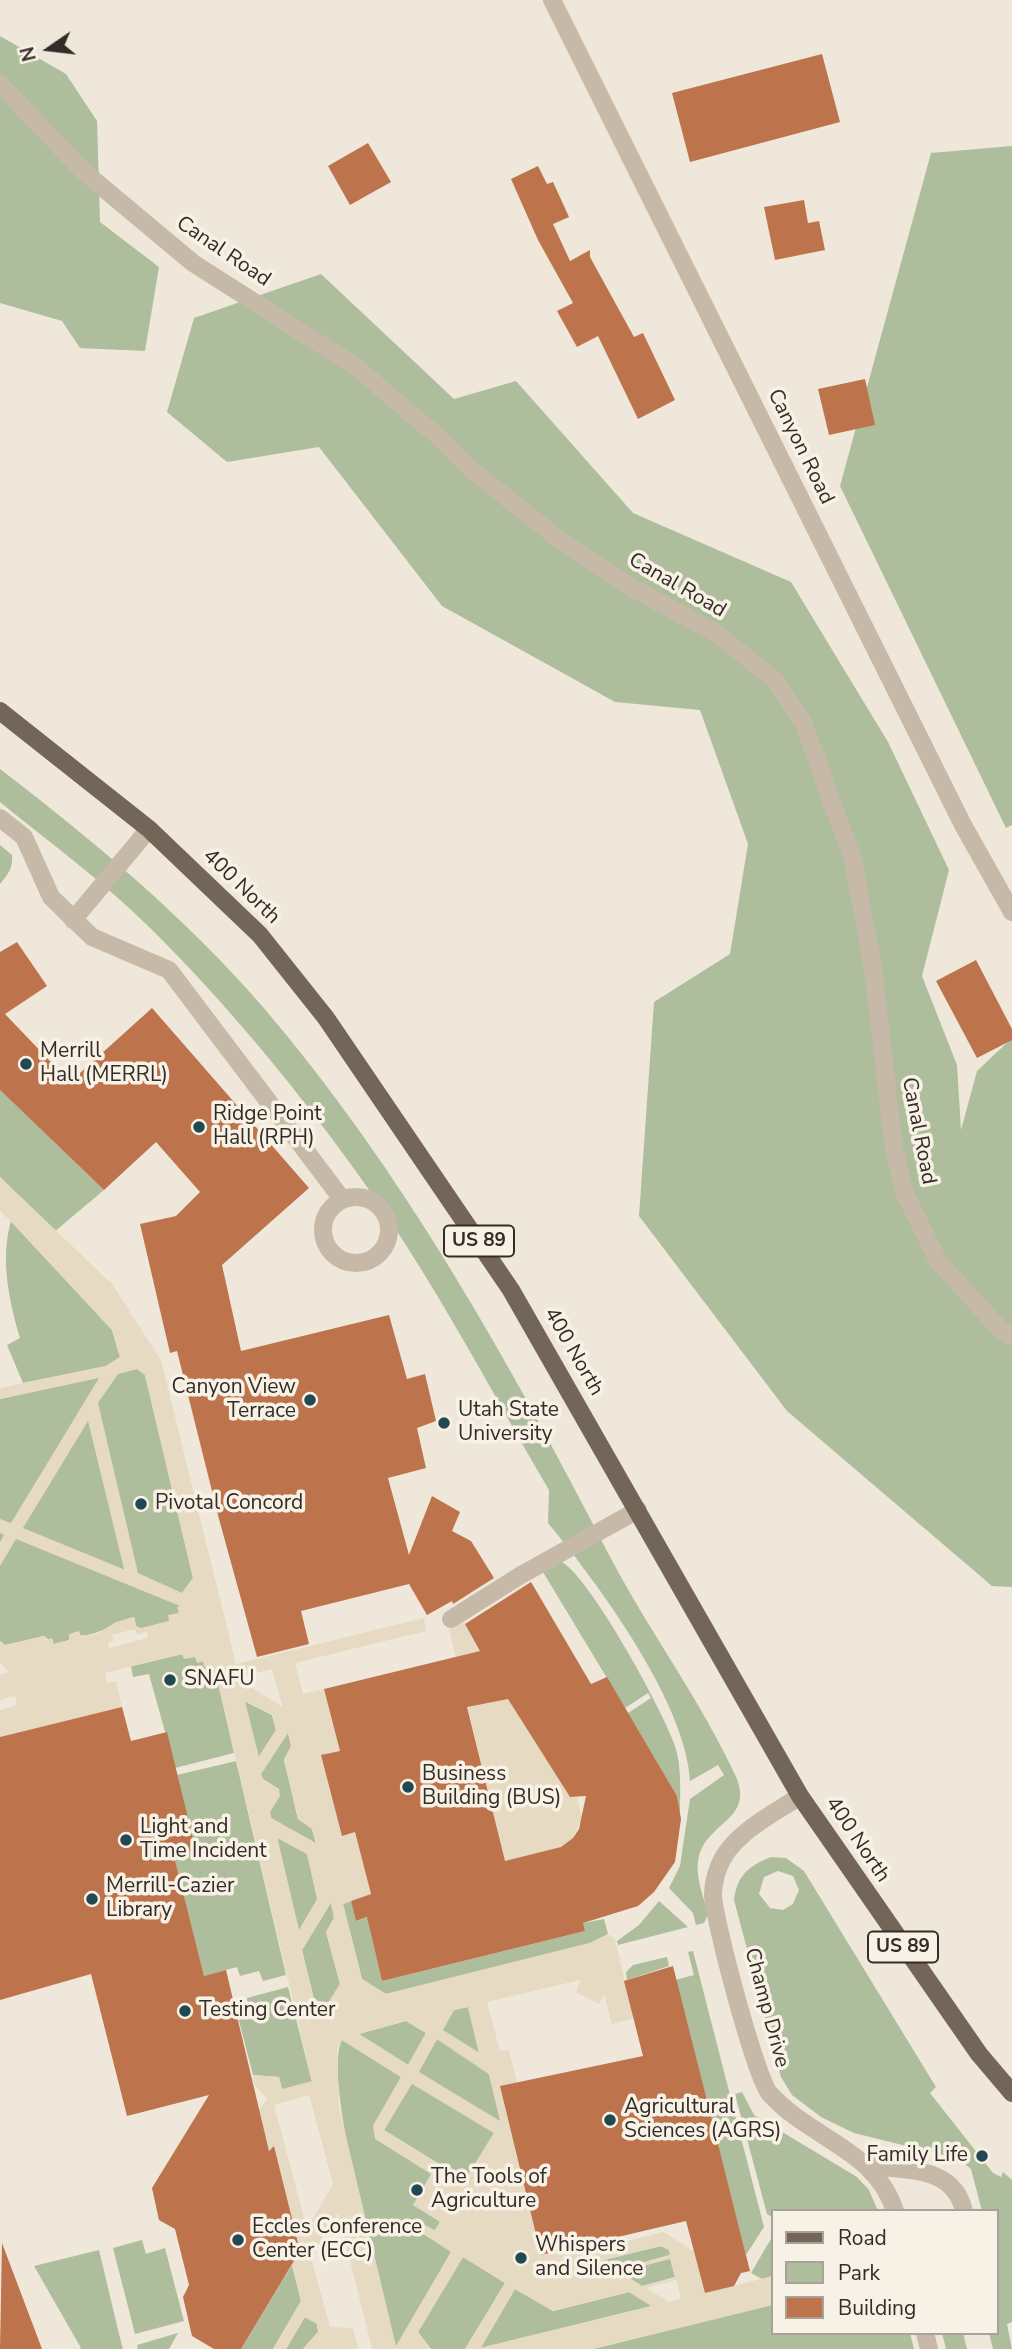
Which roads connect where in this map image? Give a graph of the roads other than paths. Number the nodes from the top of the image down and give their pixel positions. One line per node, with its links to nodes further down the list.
1 (552, 0): 6 (street, Canyon Road)
2 (0, 84): 9 (street, Canal Road)
3 (0, 711): 5 (main road, 400 North / US 89)
4 (0, 818): 7 (street)
5 (149, 829): 7 (street); 10 (main road, 400 North / US 89)
6 (1012, 912)
7 (73, 920): 8 (street)
8 (342, 1199)
9 (1012, 1337)
10 (638, 1510): 11 (street); 12 (main road, 400 North / US 89)
11 (451, 1619)
12 (800, 1796): 13 (main road, 400 North / US 89); 14 (street, Champ Drive)
13 (1012, 2093)
14 (868, 2165): 15 (street, Champ Drive); 16 (street)
15 (894, 2209)
16 (963, 2209)

